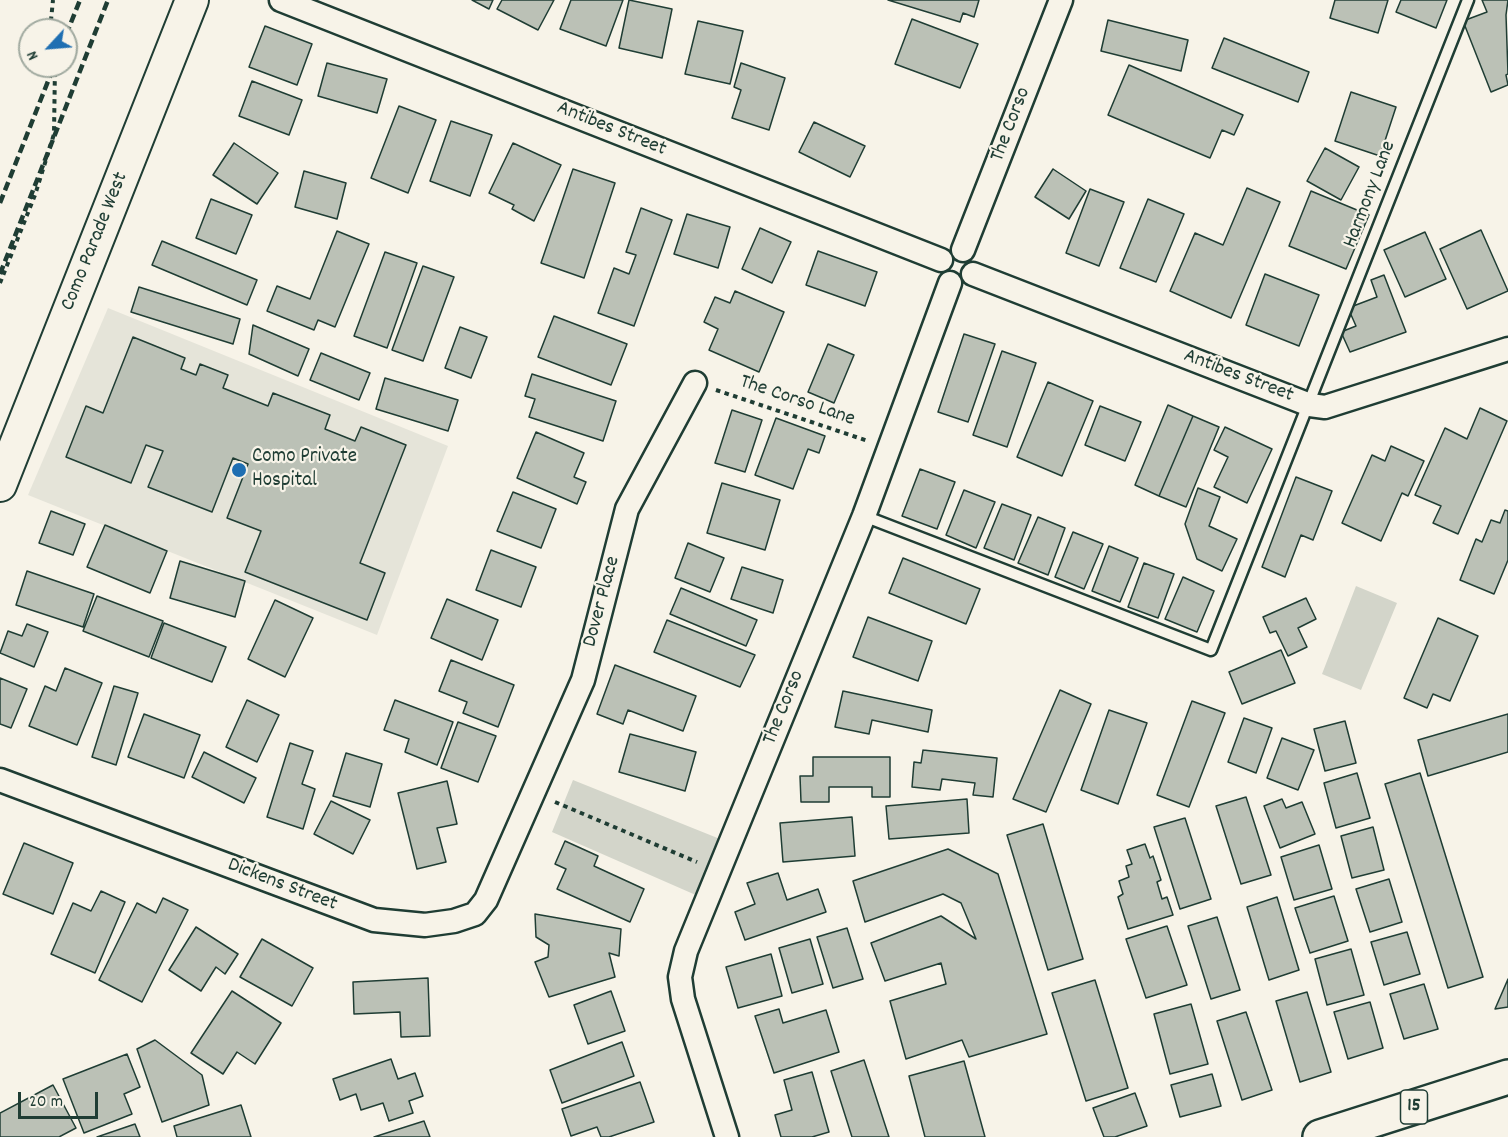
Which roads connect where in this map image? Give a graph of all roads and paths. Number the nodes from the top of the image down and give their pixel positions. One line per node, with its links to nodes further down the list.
1 (53, 0): 6 (path)
2 (192, 0): 17 (street, Como Parade West)
3 (281, 0): 9 (street, Antibes Street)
4 (1061, 0): 8 (street, The Corso)
5 (1468, 0): 15 (lane, Harmony Lane)
6 (51, 18)
7 (55, 78): 11 (path)
8 (963, 250): 9 (street); 10 (street)
9 (941, 260): 12 (street)
10 (973, 274): 12 (street); 15 (street, Antibes Street)
11 (0, 283)
12 (950, 283): 16 (street, The Corso)
13 (1508, 350): 15 (street, Antibes Street)
14 (695, 383): 16 (path, The Corso Lane); 20 (street, Dover Place)
15 (1310, 405): 18 (lane, Harmony Lane)
16 (889, 448): 18 (street, The Corso)
17 (0, 485)
18 (864, 516): 22 (street, The Corso)
19 (0, 780): 21 (street, Dickens Street)
20 (533, 793): 21 (street, Dover Place); 22 (path)
21 (519, 824)
22 (718, 870): 24 (street, The Corso)
23 (1508, 1077): 25 (main road, 15)
24 (727, 1137)
25 (1320, 1137)

